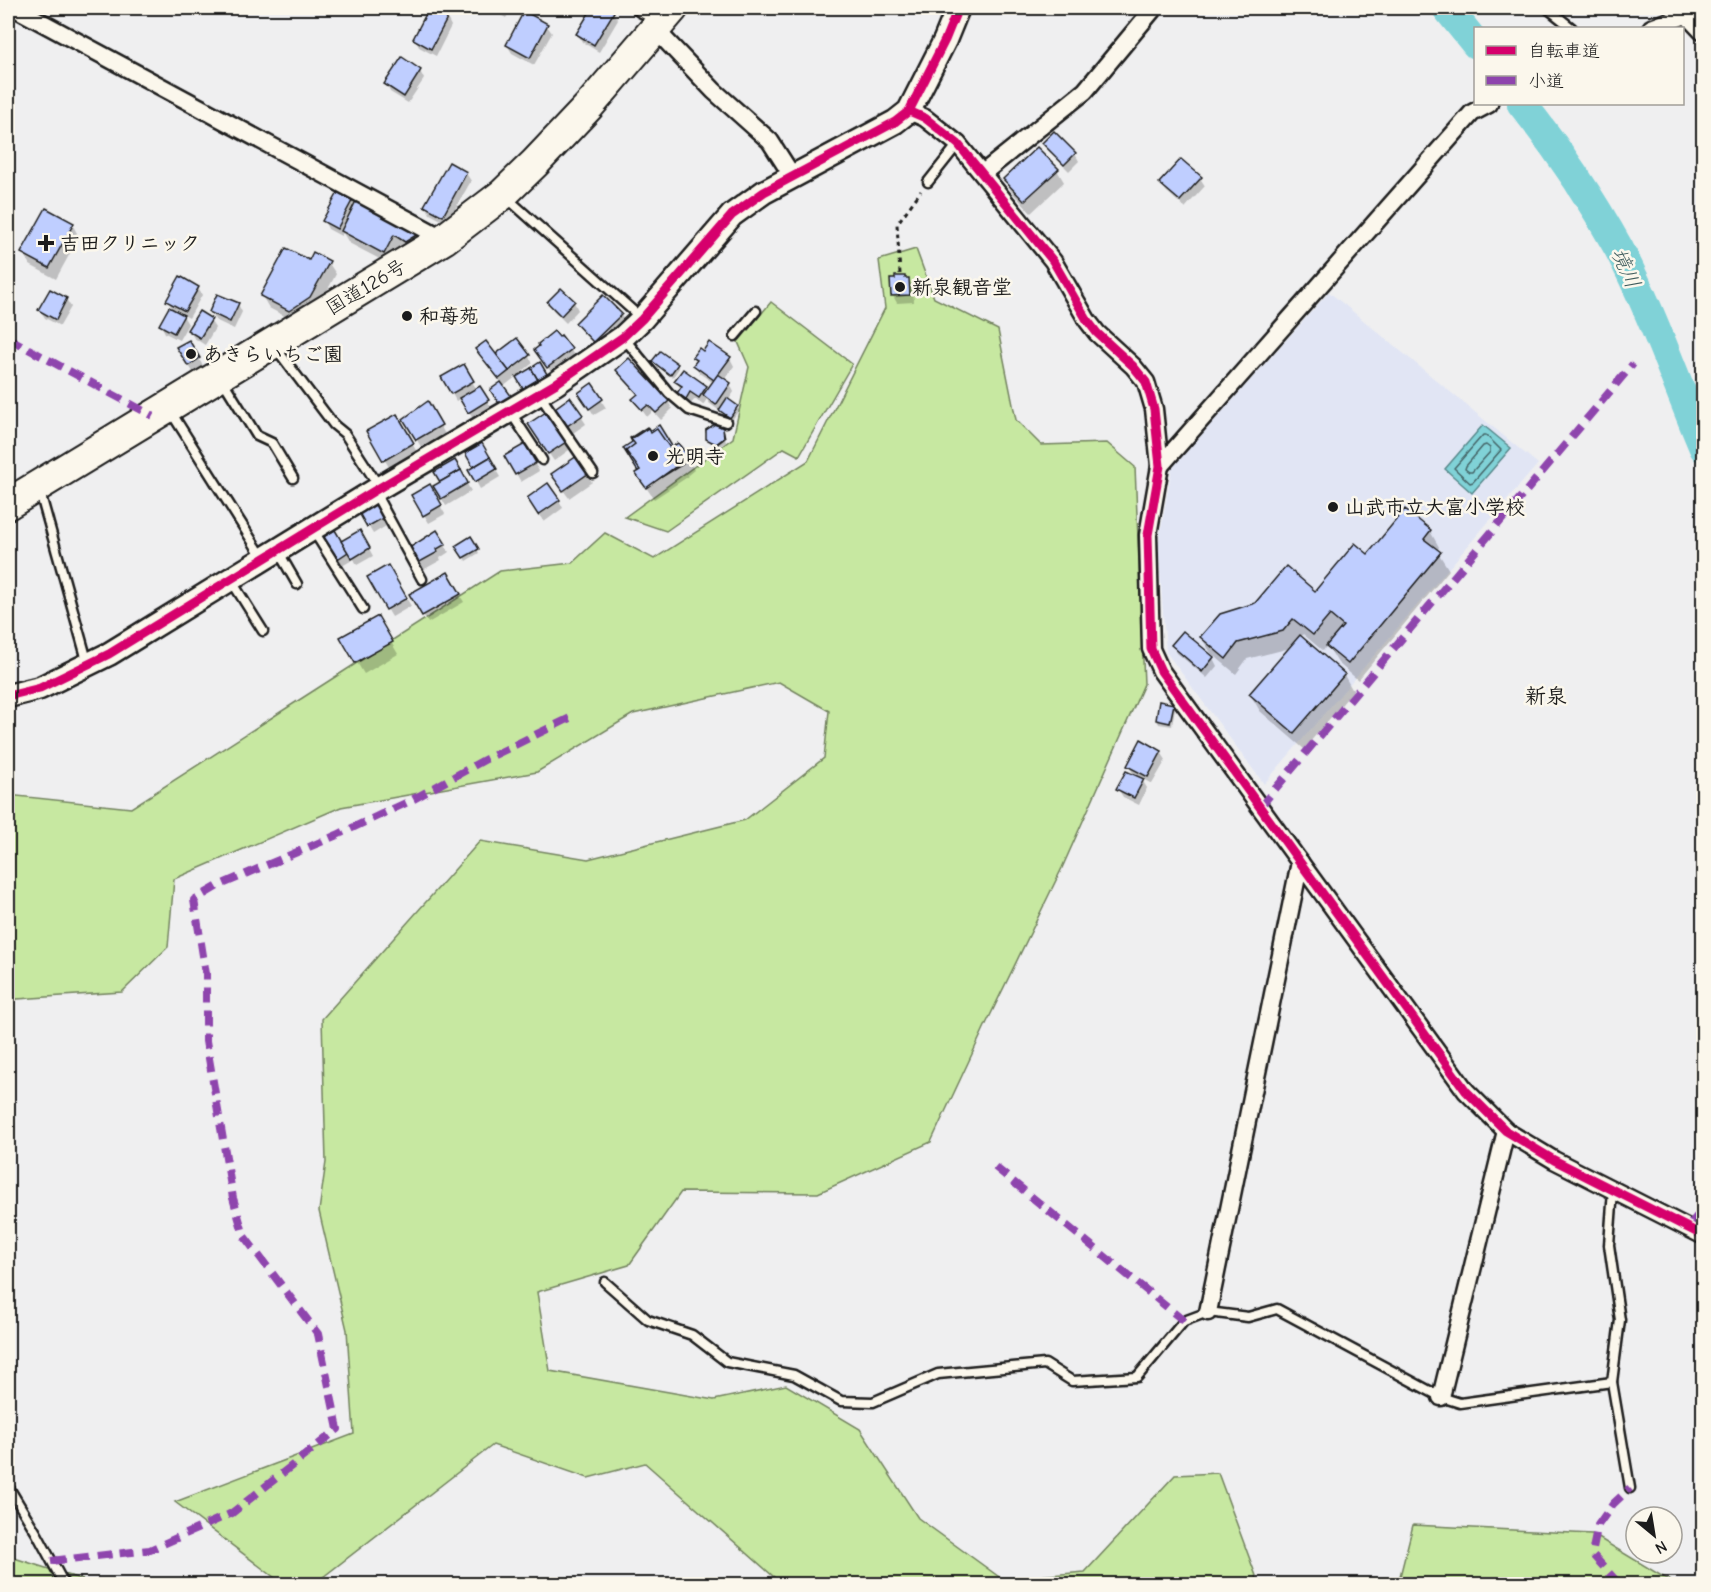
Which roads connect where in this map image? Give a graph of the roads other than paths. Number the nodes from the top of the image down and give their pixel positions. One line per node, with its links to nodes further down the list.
1 (15, 8): 16 (street)
2 (958, 8): 10 (street)
3 (1154, 8): 12 (street)
4 (1547, 8): 7 (lane)
5 (658, 16): 13 (street); 15 (highway, 国道126号)
6 (1693, 17): 8 (street)
7 (1571, 27)
8 (1655, 27)
9 (1487, 105): 28 (street)
10 (909, 111): 11 (street); 13 (street)
11 (958, 144): 12 (street); 14 (lane)
12 (983, 173): 28 (street)
13 (793, 177): 18 (street)
14 (928, 182)
15 (503, 194): 16 (highway, 国道126号); 18 (lane)
16 (444, 239): 21 (highway, 国道126号)
17 (756, 311): 20 (lane)
18 (642, 319): 19 (street)
19 (622, 336): 23 (street); 26 (lane)
20 (735, 336)
21 (273, 344): 22 (highway, 国道126号); 32 (lane)
22 (220, 376): 24 (highway, 国道126号); 30 (lane)
23 (539, 394): 25 (street); 29 (lane)
24 (168, 407): 31 (highway, 国道126号); 35 (lane)
25 (510, 411): 27 (lane); 32 (street)
26 (726, 422)
27 (542, 460)
28 (1161, 466): 43 (street)
29 (593, 473)
30 (293, 478)
31 (38, 485): 33 (highway, 国道126号); 41 (lane)
32 (377, 489): 34 (street); 37 (lane)
33 (8, 504)
34 (312, 529): 35 (street); 39 (lane)
35 (270, 554): 36 (street); 38 (lane)
36 (230, 579): 40 (lane); 41 (street)
37 (422, 579)
38 (297, 584)
39 (363, 609)
40 (263, 631)
41 (88, 665): 42 (street)
42 (8, 696)
43 (1300, 862): 44 (street); 48 (street)
44 (1506, 1131): 45 (street); 50 (street)
45 (1613, 1190): 46 (street); 49 (lane)
46 (1704, 1236)
47 (605, 1282): 48 (lane)
48 (1208, 1312): 50 (lane)
49 (1612, 1382): 50 (lane); 52 (lane)
50 (1441, 1397)
51 (8, 1486): 53 (lane)
52 (1630, 1488)
53 (64, 1584)

